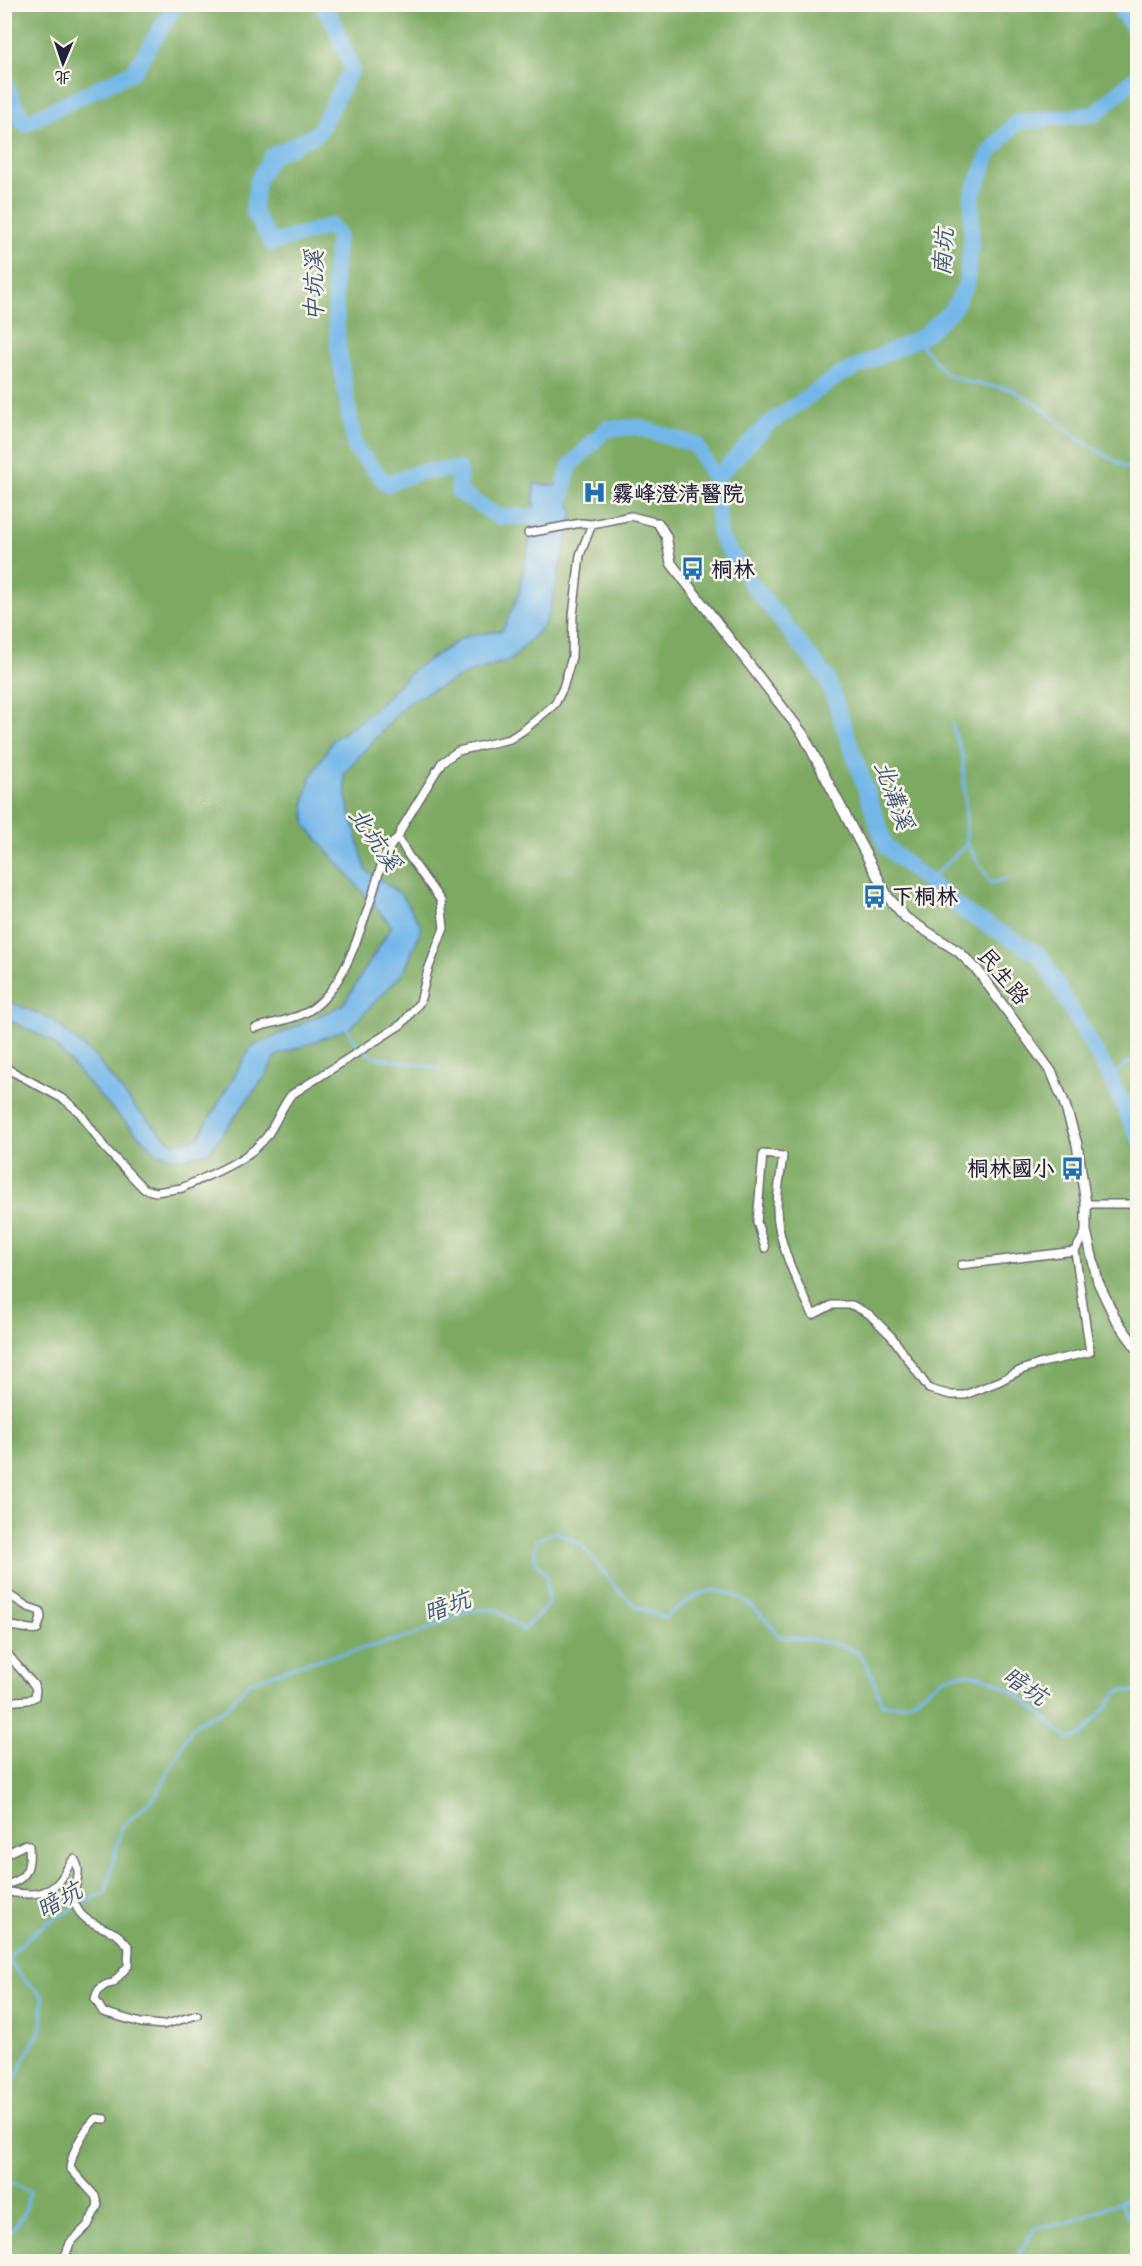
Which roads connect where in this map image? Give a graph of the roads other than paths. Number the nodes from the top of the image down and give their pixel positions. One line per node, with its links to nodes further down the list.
1 (658, 523): 2 (street); 7 (street, 民生路)
2 (592, 524): 3 (street); 4 (street)
3 (528, 533)
4 (398, 837): 5 (street); 6 (street)
5 (255, 1029)
6 (4, 1067)
7 (1086, 1204): 8 (street); 9 (street, 民生路)
8 (1137, 1204)
9 (1086, 1231): 11 (street); 13 (street, 民生路)
10 (765, 1248): 11 (street)
11 (1075, 1251): 12 (street)
12 (960, 1265)
13 (1137, 1350)
14 (4, 1592): 15 (street)
15 (4, 1625)
16 (4, 1650): 17 (street)
17 (4, 1702)
18 (4, 1854): 19 (street)
19 (4, 1885)
20 (4, 1891): 21 (street)
21 (197, 2015)
22 (105, 2119): 23 (street)
23 (63, 2262)

